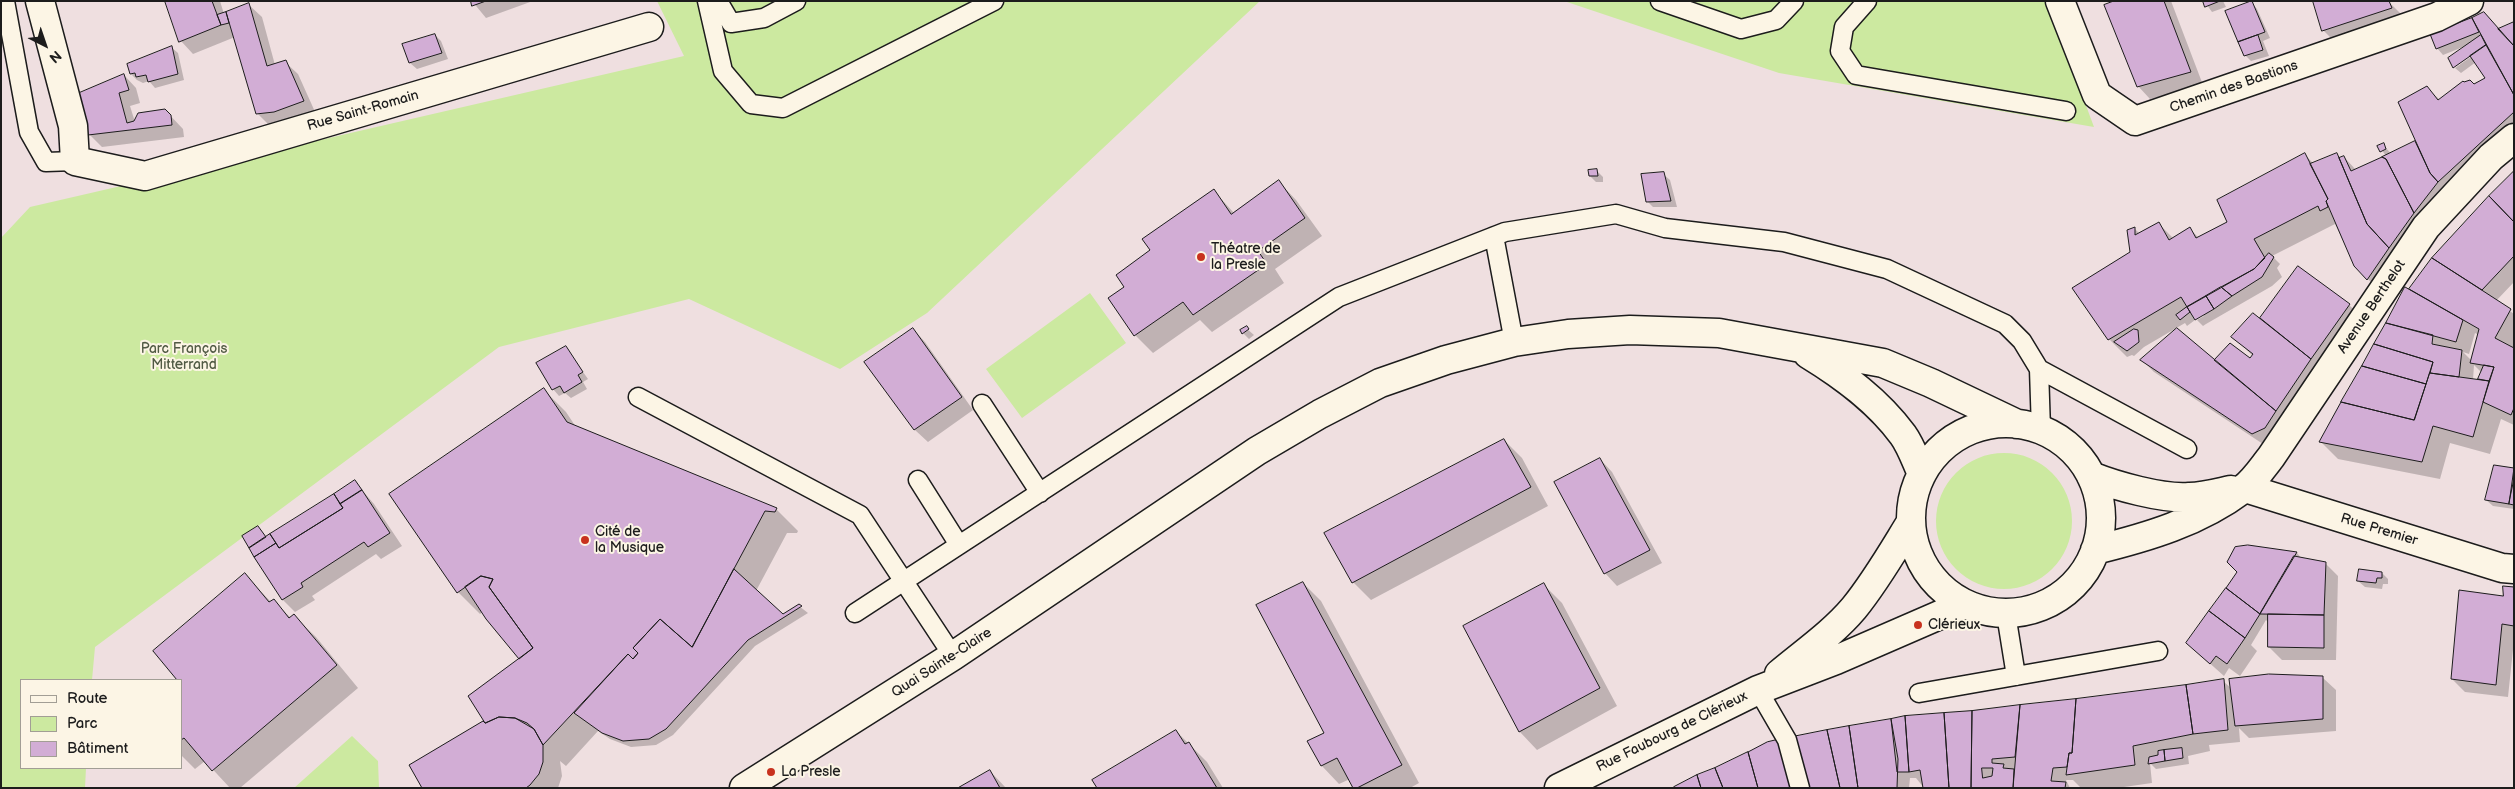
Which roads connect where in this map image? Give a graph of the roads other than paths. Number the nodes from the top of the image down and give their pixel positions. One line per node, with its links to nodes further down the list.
1 (5, 1): 15 (lane)
2 (40, 1): 15 (main road)
3 (707, 1): 11 (lane)
4 (718, 1): 5 (lane)
5 (796, 1)
6 (1660, 1): 7 (lane)
7 (1794, 1)
8 (1867, 1): 13 (lane)
9 (2060, 1): 10 (main road, Chemin des Bastions)
10 (2469, 1)
11 (992, 2)
12 (649, 27): 15 (main road, Rue Saint-Romain)
13 (2066, 111)
14 (2514, 138): 27 (main road, Avenue Berthelot)
15 (75, 161)
16 (1494, 236): 17 (lane); 19 (lane); 28 (lane)
17 (1514, 342): 18 (main road, Quai Sainte-Claire); 38 (main road, Quai Sainte-Claire)
18 (1796, 347): 22 (main road, Quai Sainte-Claire); 24 (main road)
19 (2039, 369): 22 (lane); 23 (lane)
20 (638, 397): 33 (lane)
21 (982, 404): 28 (lane)
22 (2029, 427): 24 (main road); 25 (main road, Quai Sainte-Claire)
23 (2187, 449)
24 (1922, 474): 29 (main road)
25 (2091, 476): 27 (main road); 31 (main road, Quai Sainte-Claire)
26 (918, 480): 30 (lane)
27 (2244, 488): 31 (main road, Avenue Berthelot); 32 (main road, Rue Premier)
28 (1040, 493): 30 (lane)
29 (1911, 522): 34 (main road, Quai Sainte-Claire); 40 (main road, Rue Faubourg de Clérieux)
30 (959, 545): 33 (lane)
31 (2095, 550): 36 (main road, Quai Sainte-Claire)
32 (2514, 569)
33 (903, 582): 35 (lane); 38 (lane)
34 (1965, 604): 36 (main road, Quai Sainte-Claire); 40 (main road, Rue Faubourg de Clérieux)
35 (855, 614)
36 (2006, 614): 39 (lane)
37 (2158, 652): 39 (lane)
38 (952, 656): 42 (main road, Quai Sainte-Claire)
39 (2016, 676): 41 (lane)
40 (1758, 690): 43 (main road, Rue Faubourg de Clérieux); 44 (lane)
41 (1919, 693)
42 (744, 788)
43 (1558, 788)
44 (1800, 788)

